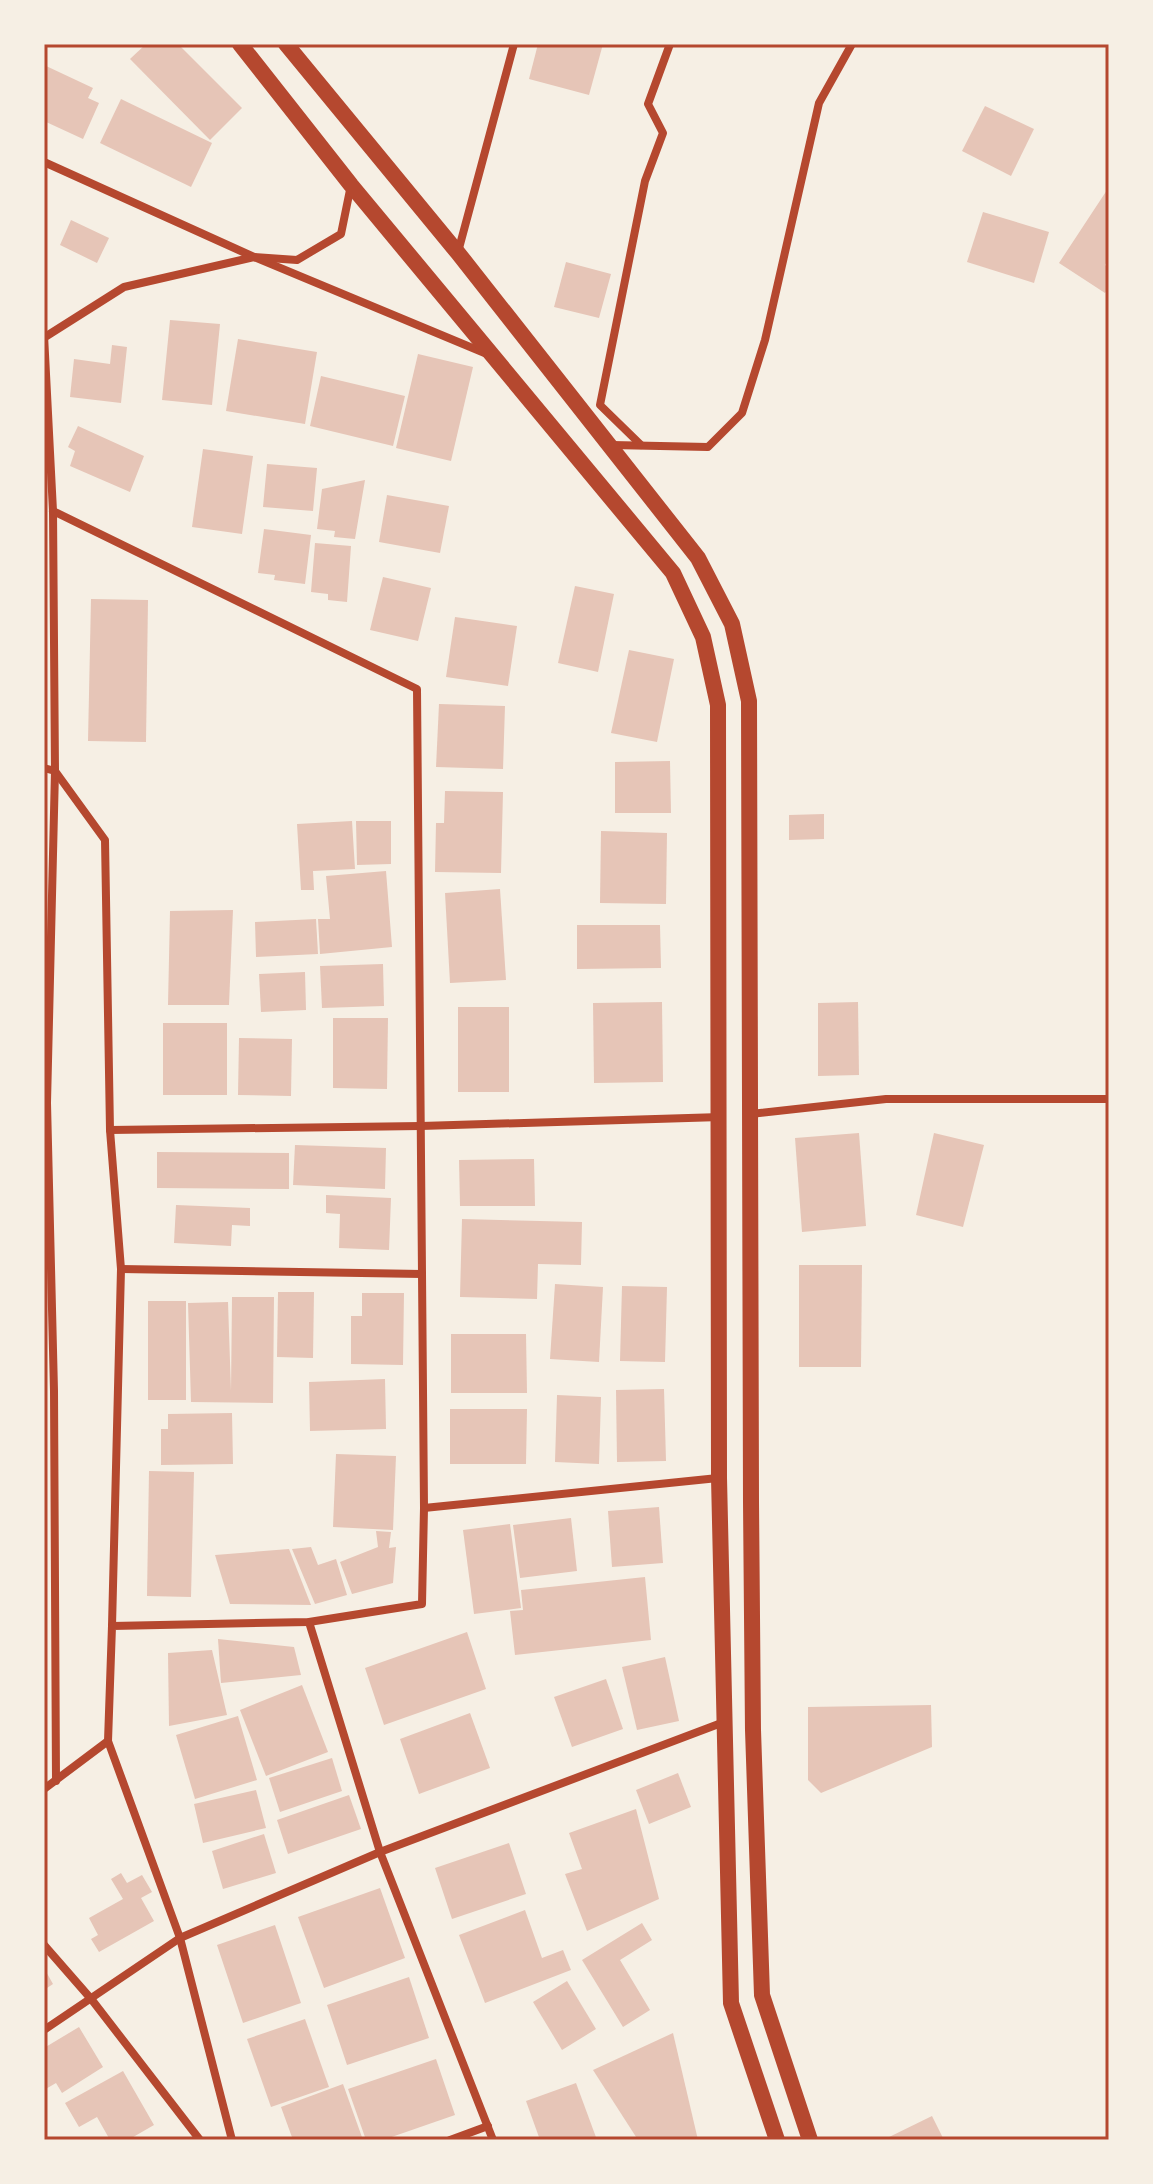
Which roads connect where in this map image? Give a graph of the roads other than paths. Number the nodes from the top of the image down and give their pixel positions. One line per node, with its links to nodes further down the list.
1 (240, 44): 7 (main road)
2 (286, 44): 8 (main road)
3 (514, 44): 8 (street)
4 (670, 44): 13 (street)
5 (852, 44): 13 (street)
6 (44, 162): 9 (street)
7 (351, 185): 9 (street); 11 (main road)
8 (458, 253): 12 (main road)
9 (254, 257): 10 (street); 11 (street)
10 (44, 336): 14 (street)
11 (493, 356): 20 (main road)
12 (609, 445): 13 (street); 19 (main road)
13 (641, 445)
14 (53, 511): 16 (street); 21 (street)
15 (44, 768): 16 (street)
16 (55, 771): 18 (street); 22 (street)
17 (1109, 1099): 19 (street)
18 (46, 1103): 25 (street)
19 (749, 1114): 46 (main road)
20 (721, 1117): 21 (street); 27 (main road)
21 (421, 1126): 22 (street); 24 (street)
22 (110, 1130): 23 (street)
23 (121, 1269): 24 (street); 30 (street)
24 (422, 1274): 28 (street)
25 (54, 1391): 26 (street); 33 (street)
26 (44, 1392)
27 (719, 1478): 28 (street); 31 (main road)
28 (424, 1508): 29 (street)
29 (309, 1622): 30 (street); 35 (street)
30 (112, 1626): 32 (street)
31 (724, 1722): 35 (street); 45 (main road)
32 (108, 1741): 33 (street); 36 (street)
33 (56, 1781): 34 (street)
34 (44, 1789)
35 (380, 1852): 36 (street); 40 (street)
36 (180, 1938): 38 (street); 42 (street)
37 (44, 1945): 38 (street)
38 (92, 2000): 39 (street); 41 (street)
39 (44, 2030)
40 (488, 2126): 43 (street); 44 (street)
41 (200, 2140)
42 (232, 2140)
43 (450, 2140)
44 (493, 2140)
45 (777, 2140)
46 (810, 2140)

